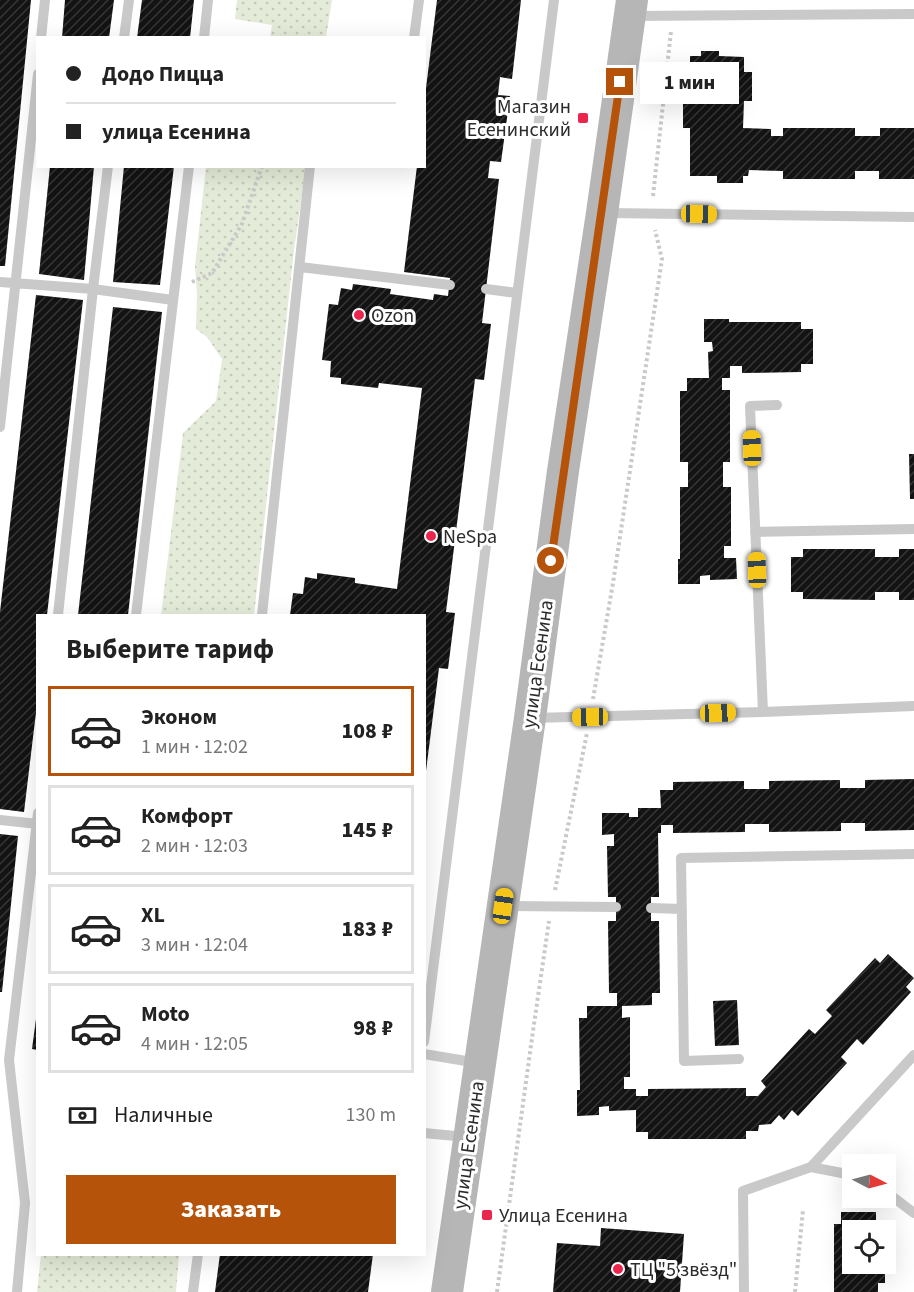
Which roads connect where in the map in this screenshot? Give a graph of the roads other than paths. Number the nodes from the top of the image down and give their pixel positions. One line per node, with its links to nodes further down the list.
1 (45, 0): 8 (lane)
2 (129, 0): 9 (lane)
3 (208, 0): 10 (lane)
4 (419, 0): 11 (lane)
5 (554, 0): 24 (lane)
6 (630, 8): 7 (lane); 16 (street, улица Есенина)
7 (914, 14)
8 (41, 36)
9 (124, 36)
10 (204, 36)
11 (414, 36)
12 (36, 92): 20 (lane)
13 (108, 168): 22 (lane)
14 (189, 168): 25 (lane)
15 (310, 168): 18 (lane)
16 (602, 213): 17 (lane); 35 (street, улица Есенина)
17 (914, 217)
18 (300, 267): 21 (lane); 32 (lane)
19 (0, 282): 20 (lane)
20 (15, 283): 22 (lane); 27 (lane)
21 (450, 285)
22 (93, 289): 25 (lane); 30 (lane)
23 (486, 289): 24 (lane)
24 (518, 293): 44 (lane)
25 (174, 295): 31 (lane)
26 (777, 405): 29 (lane)
27 (0, 427)
28 (914, 529): 29 (lane)
29 (755, 532): 34 (lane)
30 (58, 614)
31 (136, 614)
32 (262, 614)
33 (914, 706): 34 (lane)
34 (763, 712): 35 (lane)
35 (530, 718): 40 (street, улица Есенина)
36 (0, 820): 37 (lane)
37 (36, 820)
38 (36, 829): 56 (lane)
39 (914, 854): 43 (lane)
40 (503, 906): 41 (lane); 48 (street, улица Есенина)
41 (616, 908)
42 (651, 908): 43 (lane)
43 (682, 909): 47 (lane)
44 (426, 1026)
45 (426, 1054): 48 (lane)
46 (914, 1055): 51 (lane)
47 (739, 1059)
48 (480, 1063): 50 (street, улица Есенина)
49 (426, 1133): 50 (lane)
50 (469, 1138): 58 (street, улица Есенина)
51 (811, 1167): 52 (lane); 59 (lane)
52 (842, 1173)
53 (896, 1199): 54 (lane)
54 (914, 1213)
55 (198, 1256): 57 (lane)
56 (17, 1292)
57 (193, 1292)
58 (447, 1292)
59 (744, 1292)

